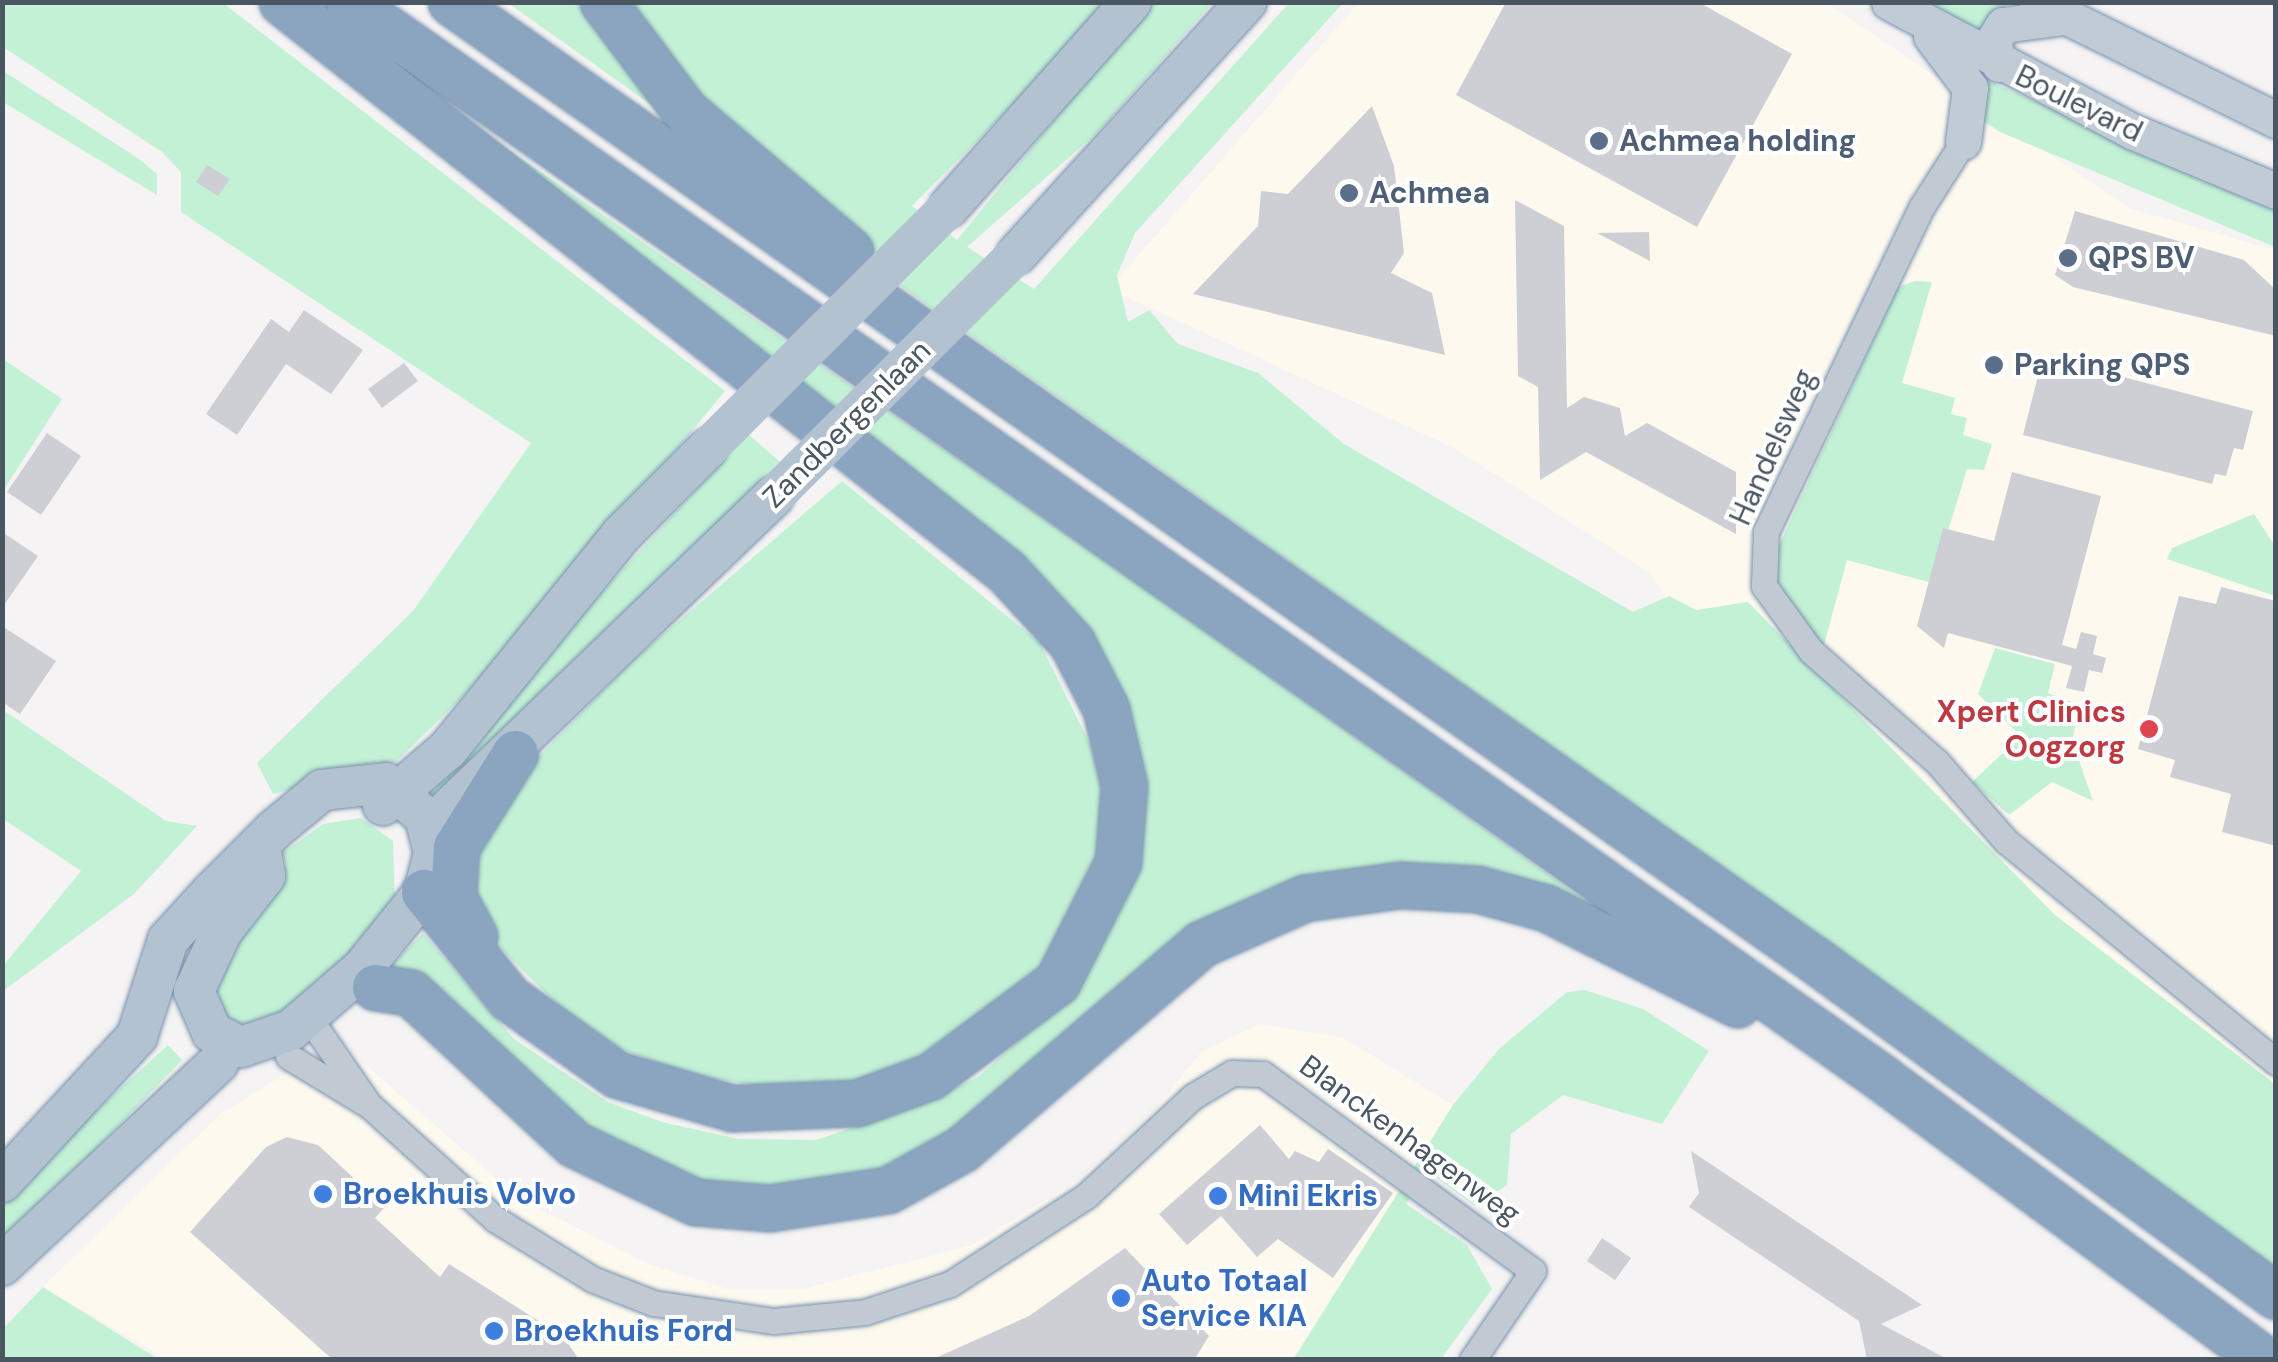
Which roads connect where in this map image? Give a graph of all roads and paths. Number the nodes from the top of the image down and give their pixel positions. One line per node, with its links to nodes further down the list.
1 (282, 2): 21 (highway)
2 (349, 2): 25 (highway)
3 (451, 2): 13 (highway)
4 (603, 2): 13 (highway)
5 (1131, 2): 15 (main road, bridge)
6 (1246, 2): 14 (main road, Zandbergenlaan, bridge)
7 (1900, 8): 9 (main road, Boulevard); 11 (main road)
8 (2050, 10): 9 (main road); 10 (main road)
9 (1998, 64): 12 (main road, Boulevard)
10 (2276, 120)
11 (1963, 142): 24 (street, Handelsweg)
12 (2276, 191)
13 (1114, 470): 29 (highway)
14 (515, 753): 16 (main road, Zandbergenlaan); 21 (highway)
15 (390, 794): 16 (main road); 17 (main road); 18 (main road)
16 (430, 827): 18 (main road)
17 (263, 851): 20 (main road); 23 (main road)
18 (420, 899): 21 (highway); 22 (main road)
19 (375, 986): 22 (main road); 25 (highway)
20 (163, 1007): 23 (main road); 27 (main road)
21 (550, 1030)
22 (305, 1034): 23 (main road); 26 (street, Blanckenhagenweg); 26 (street, Blanckenhagenweg)
23 (214, 1052): 28 (main road)
24 (2276, 1062)
25 (1882, 1078): 31 (highway)
26 (369, 1105): 30 (street, Blanckenhagenweg)
27 (2, 1182)
28 (2, 1265)
29 (2276, 1296)
30 (1472, 1360)
31 (2264, 1360)

